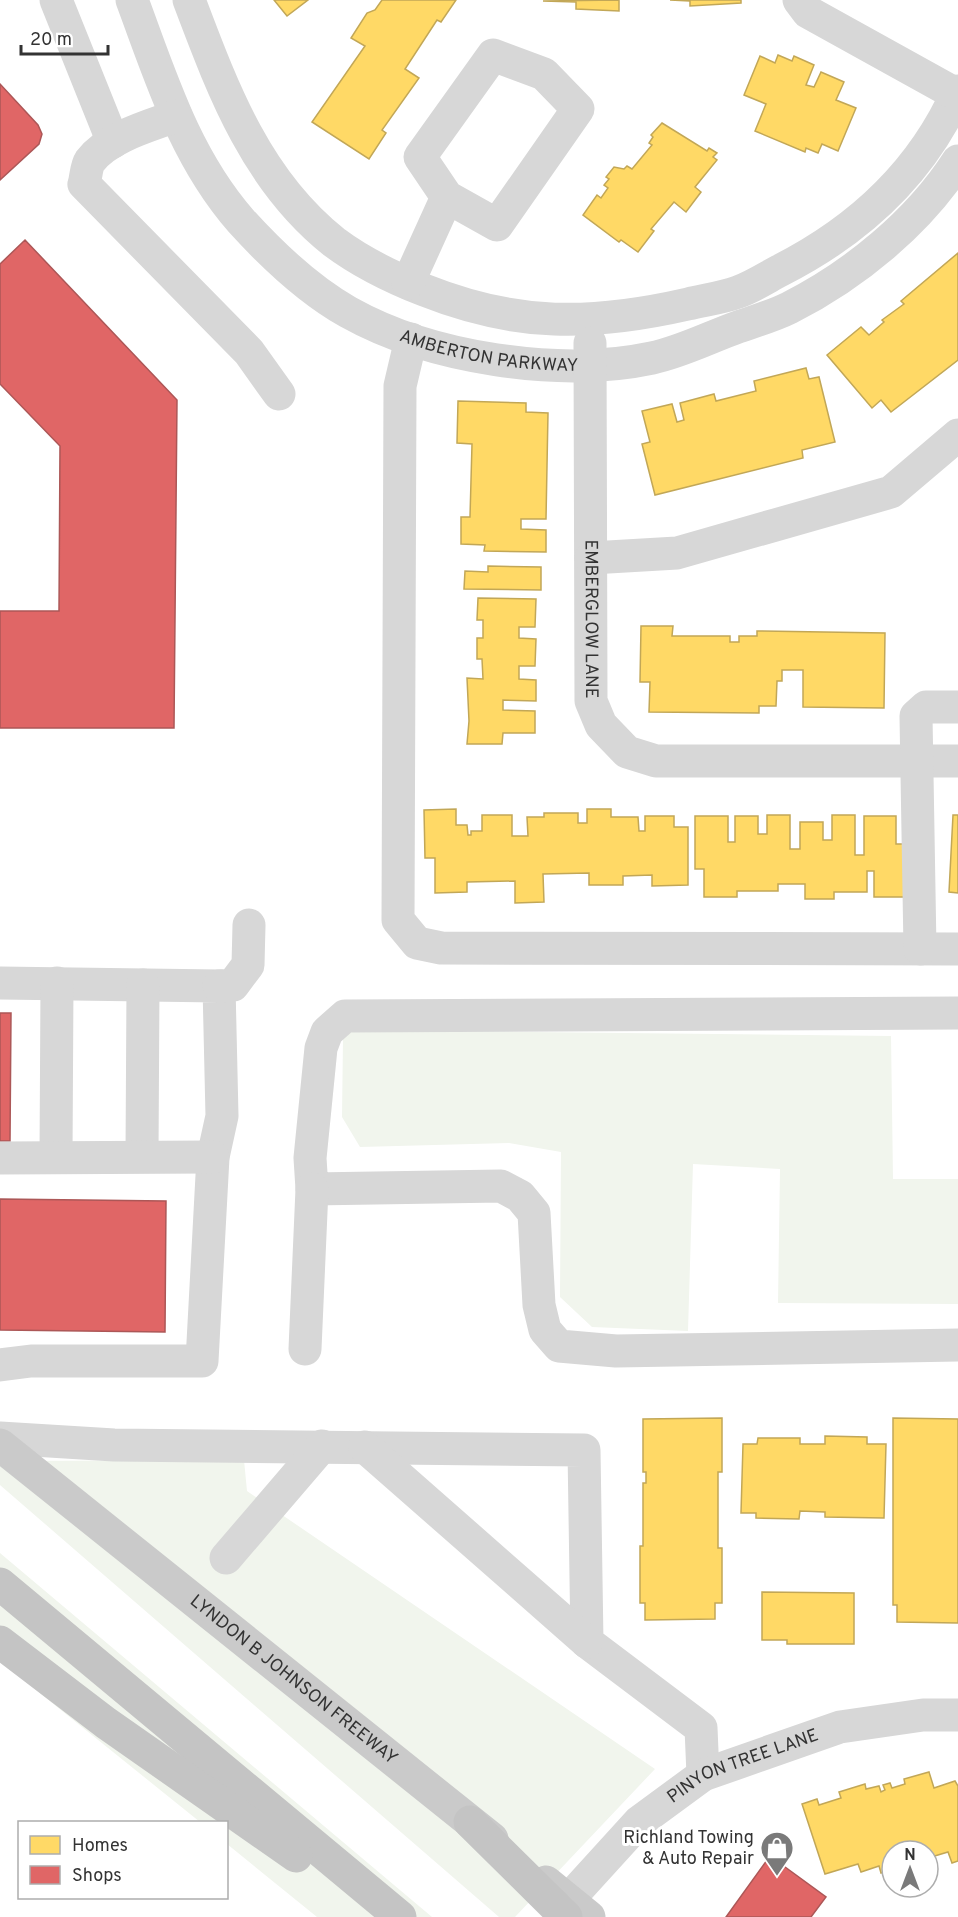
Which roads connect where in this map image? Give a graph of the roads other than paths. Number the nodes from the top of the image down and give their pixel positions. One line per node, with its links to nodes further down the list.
1 (56, 0): 7 (street)
2 (132, 0): 6 (street, AMBERTON PARKWAY)
3 (189, 0): 10 (street, AMBERTON PARKWAY)
4 (799, 0): 5 (street)
5 (957, 92): 11 (street, AMBERTON PARKWAY)
6 (176, 116): 7 (street); 12 (street, AMBERTON PARKWAY)
7 (113, 142): 14 (street)
8 (958, 161): 13 (street, AMBERTON PARKWAY)
9 (447, 197): 9 (street); 10 (street)
10 (408, 284): 11 (street, AMBERTON PARKWAY)
11 (589, 320): 13 (street, EMBERGLOW LANE)
12 (411, 339): 13 (street, AMBERTON PARKWAY); 21 (street)
13 (591, 365): 16 (street, EMBERGLOW LANE)
14 (279, 394)
15 (958, 435): 16 (street)
16 (591, 558): 18 (street, EMBERGLOW LANE)
17 (958, 707): 18 (street)
18 (916, 761): 19 (street, EMBERGLOW LANE); 21 (street)
19 (958, 761)
20 (249, 925): 26 (street)
21 (920, 949): 22 (street)
22 (958, 949)
23 (0, 983): 24 (street)
24 (57, 983): 25 (street); 30 (street)
25 (143, 985): 26 (street); 28 (street)
26 (219, 986): 29 (street)
27 (958, 1013): 32 (street)
28 (142, 1156): 29 (street); 30 (street)
29 (213, 1156): 35 (street)
30 (56, 1157): 31 (street)
31 (0, 1158)
32 (312, 1190): 33 (street); 34 (street)
33 (958, 1345)
34 (305, 1349)
35 (0, 1365)
36 (0, 1438): 38 (street)
37 (0, 1445): 46 (main road, LYNDON B JOHNSON FREEWAY)
38 (322, 1446): 39 (street); 40 (street)
39 (365, 1447): 43 (street); 43 (street)
40 (226, 1558)
41 (0, 1584): 49 (highway)
42 (0, 1642): 48 (highway)
43 (586, 1642): 45 (street)
44 (958, 1715): 45 (street, PINYON TREE LANE)
45 (703, 1775): 47 (street, PINYON TREE LANE)
46 (470, 1821): 47 (highway)
47 (574, 1911)
48 (383, 1917)
49 (400, 1917)

